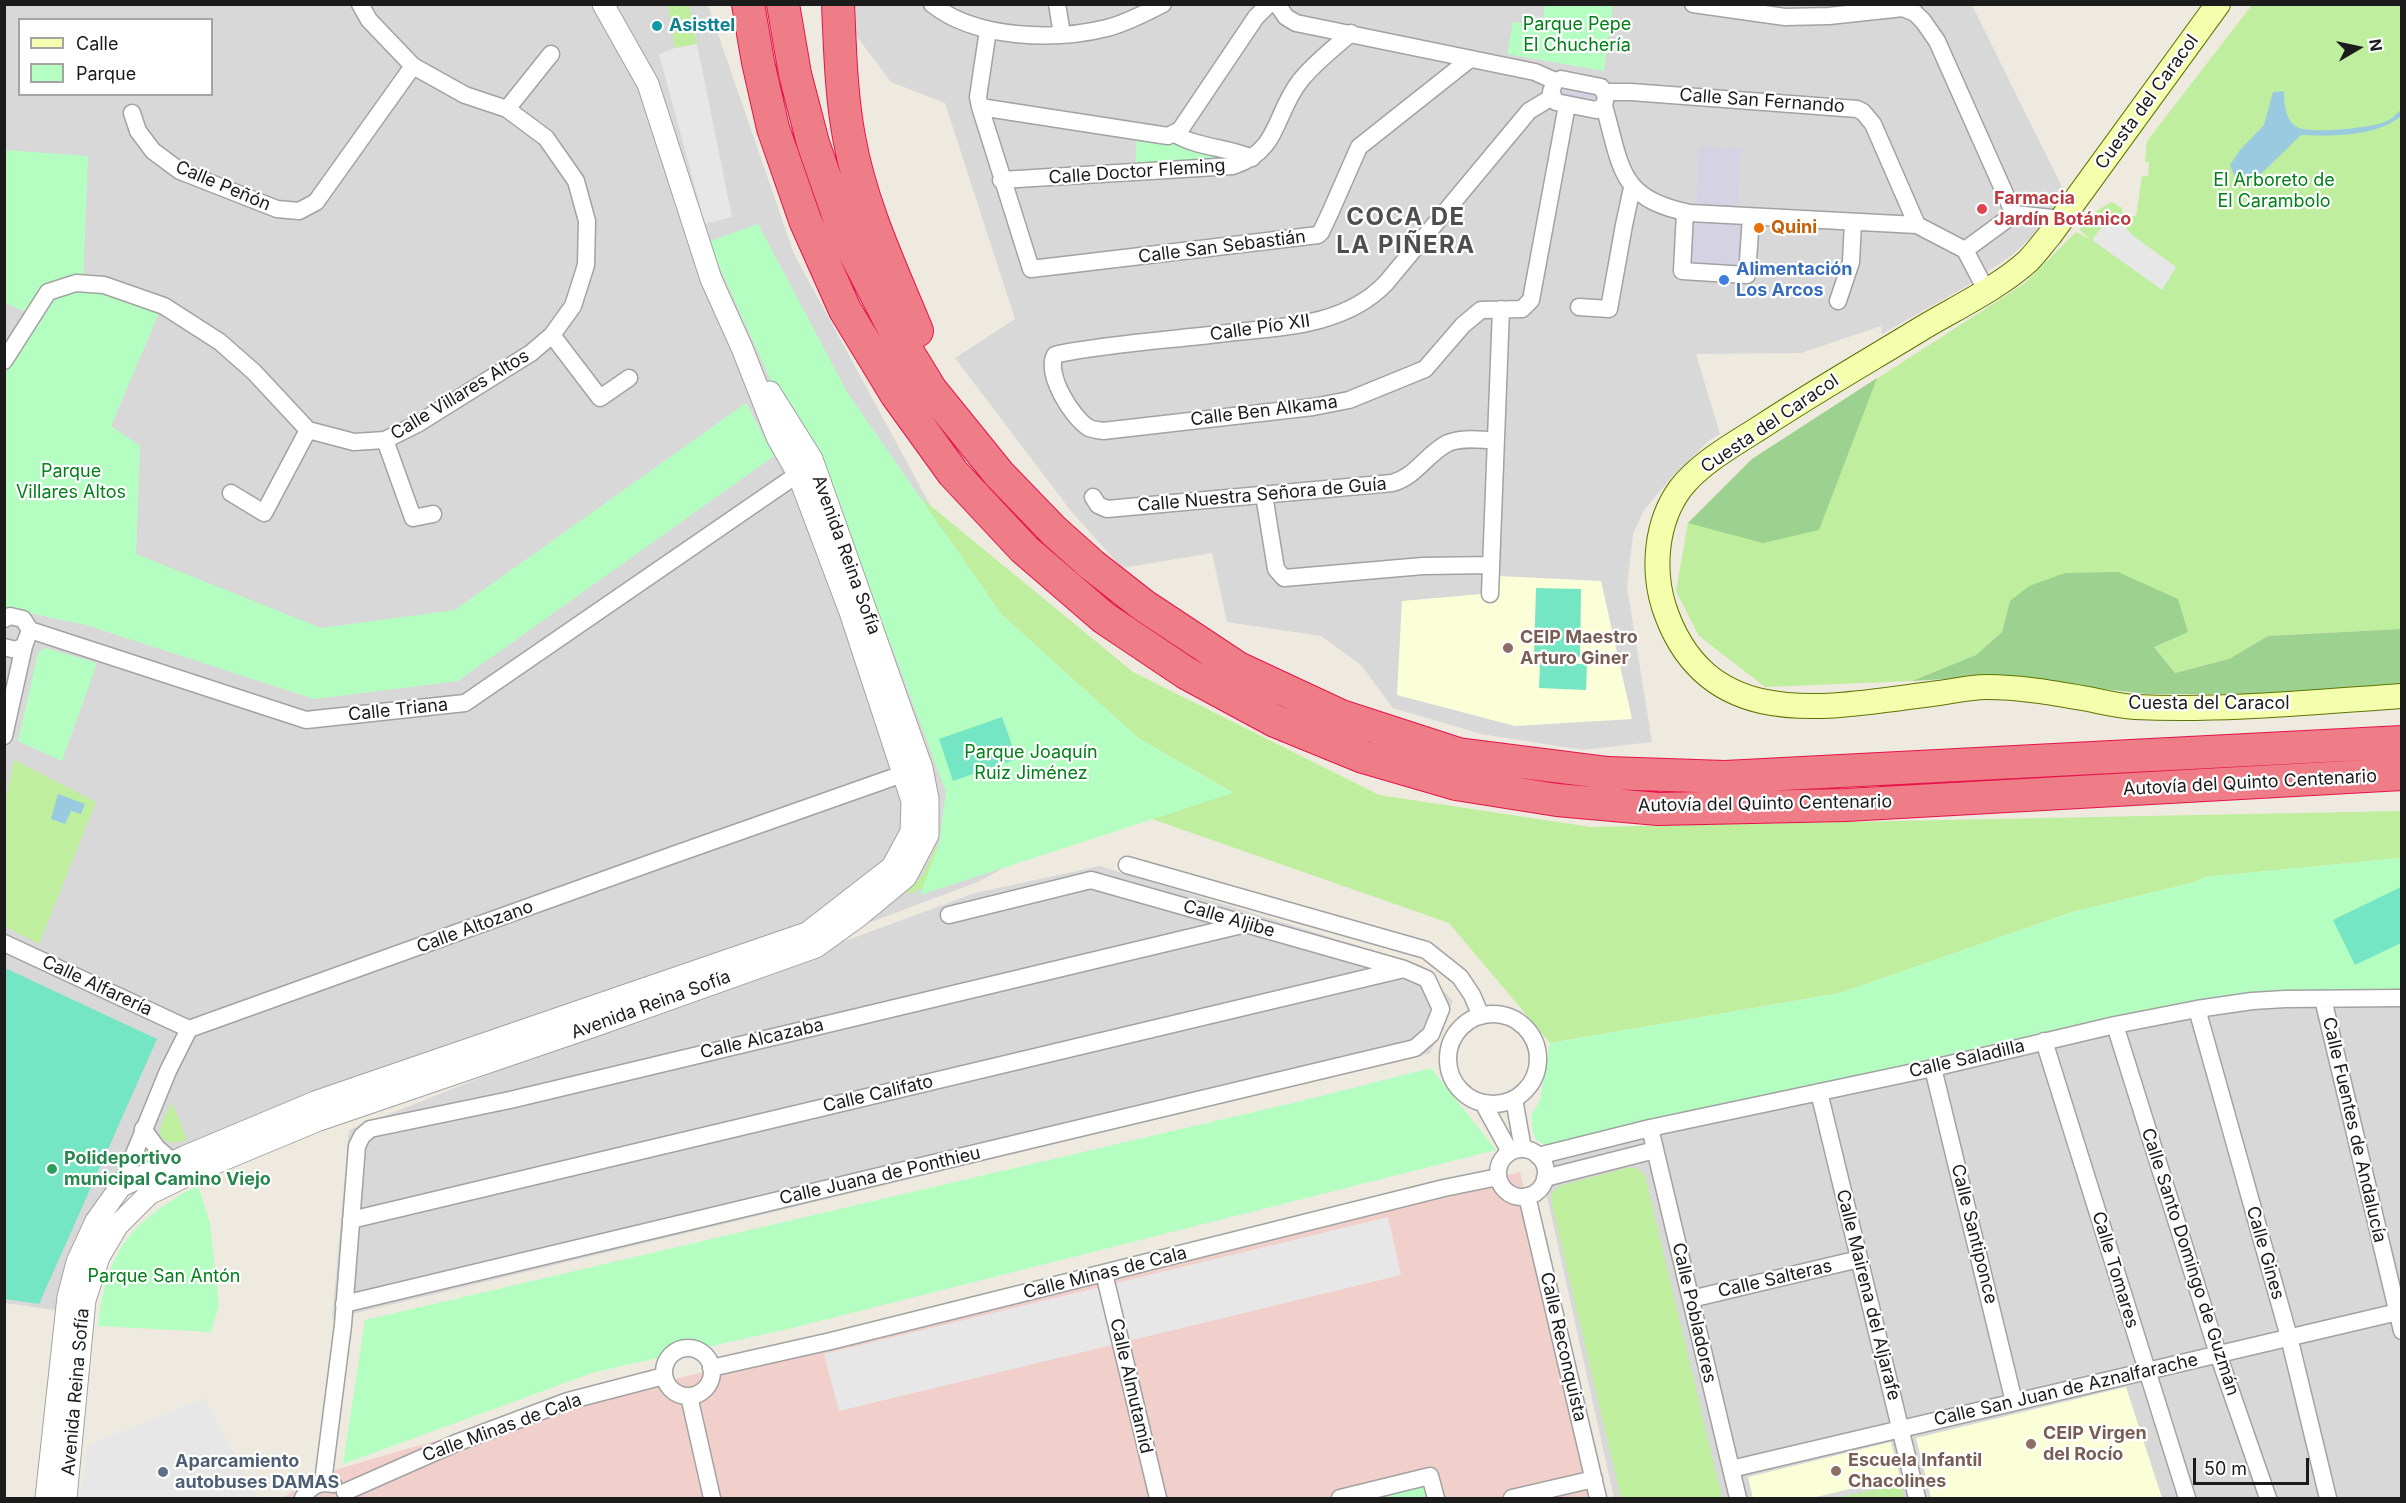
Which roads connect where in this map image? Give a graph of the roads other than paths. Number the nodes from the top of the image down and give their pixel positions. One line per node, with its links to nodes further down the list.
1 (360, 4): 18 (street, Calle Villares Altos)
2 (603, 4): 47 (street, Avenida Reina Sofía)
3 (748, 4): 61 (highway, Autovía del Quinto Centenario)
4 (783, 4): 42 (highway, Autovía del Quinto Centenario)
5 (838, 4): 42 (highway)
6 (1057, 4): 15 (street)
7 (1163, 4): 15 (street)
8 (1269, 4): 24 (street)
9 (1277, 4): 14 (street)
10 (1693, 4): 29 (street)
11 (2218, 4): 31 (main road, Cuesta del Caracol)
12 (938, 6): 13 (street)
13 (988, 30): 15 (street); 21 (street)
14 (1351, 33): 17 (street); 25 (street)
15 (1062, 34)
16 (551, 54): 22 (street)
17 (1470, 59): 19 (street); 26 (street, Calle San Sebastián)
18 (413, 66): 22 (street, Calle Villares Altos); 23 (street, Calle Peñón)
19 (1558, 94): 20 (street, Calle San Fernando); 20 (street); 38 (street, Calle Ben Alkama); 44 (street, Calle Pío XII)
20 (1605, 99): 27 (street); 33 (street, Calle San Fernando)
21 (980, 107): 24 (street); 26 (street)
22 (507, 109): 39 (street, Calle Villares Altos)
23 (132, 113)
24 (1175, 134): 25 (street)
25 (1252, 158): 26 (street, Calle Doctor Fleming)
26 (1001, 180)
27 (1632, 188): 28 (street); 37 (street)
28 (1685, 212): 30 (street); 30 (street)
29 (2014, 214): 31 (street); 34 (street)
30 (1751, 217): 32 (street)
31 (2061, 219): 35 (main road, Cuesta del Caracol)
32 (1853, 222): 33 (street); 36 (street)
33 (1917, 225): 34 (street)
34 (1965, 250): 35 (street)
35 (1986, 290): 57 (main road, Cuesta del Caracol)
36 (1838, 301)
37 (1578, 307)
38 (1501, 309): 44 (street, Calle Ben Alkama); 46 (street)
39 (552, 335): 41 (street); 45 (street, Calle Villares Altos)
40 (4, 361): 43 (street)
41 (628, 378)
42 (953, 418): 59 (highway, Autovía del Quinto Centenario)
43 (308, 430): 45 (street, Calle Villares Altos); 48 (street)
44 (1103, 431)
45 (385, 440): 51 (street)
46 (1495, 440): 49 (street, Calle Nuestra Señora de Guía); 52 (street)
47 (805, 467): 55 (street, Calle Triana); 60 (street, Avenida Reina Sofía)
48 (231, 493)
49 (1264, 495): 50 (street, Calle Nuestra Señora de Guía); 52 (street)
50 (1093, 497)
51 (433, 514)
52 (1491, 565): 53 (street)
53 (1490, 594)
54 (4, 619): 55 (street)
55 (27, 638): 56 (street); 58 (street)
56 (4, 647)
57 (2402, 696)
58 (4, 736)
59 (2402, 742)
60 (913, 771): 72 (street, Calle Altozano); 83 (street, Avenida Reina Sofía)
61 (2402, 774)
62 (1127, 865): 70 (street)
63 (949, 915): 64 (street, Calle Aljibe)
64 (1247, 923): 66 (street, Calle Aljibe); 88 (street, Calle Alcazaba)
65 (4, 942): 72 (street, Calle Alfarería)
66 (1404, 969): 74 (street, Calle Aljibe); 88 (street, Calle Califato)
67 (2402, 998): 68 (street, Calle Saladilla)
68 (2323, 999): 69 (street, Calle Saladilla); 94 (street, Calle Fuentes de Andalucía)
69 (2197, 1010): 71 (street, Calle Saladilla); 96 (street, Calle Gines)
70 (1481, 1016): 77 (street); 78 (street)
71 (2115, 1025): 73 (street, Calle Saladilla); 97 (street, Calle Santo Domingo de Guzmán)
72 (189, 1029): 80 (street)
73 (2044, 1041): 75 (street, Calle Saladilla); 99 (street, Calle Tomares)
74 (1415, 1048): 93 (street, Calle Juana de Ponthieu)
75 (1933, 1068): 76 (street, Calle Saladilla); 102 (street, Calle Santiponce)
76 (1819, 1092): 79 (street, Calle Saladilla); 90 (street, Calle Mairena del Aljarafe)
77 (1514, 1100): 78 (street); 82 (street)
78 (1483, 1103): 82 (street)
79 (1650, 1128): 81 (street, Calle Pobladores); 82 (street, Calle Saladilla)
80 (143, 1129): 83 (street); 86 (street)
81 (1655, 1150): 85 (street); 92 (street, Calle Pobladores)
82 (1524, 1152): 84 (street); 85 (street)
83 (178, 1170): 86 (street); 89 (street, Avenida Reina Sofía)
84 (1498, 1177): 87 (street); 91 (street, Calle Minas de Cala)
85 (1545, 1178): 87 (street)
86 (121, 1186): 89 (street); 108 (street, Avenida Reina Sofía)
87 (1527, 1196): 105 (street, Calle Reconquista)
88 (351, 1220): 93 (street, Calle Alcazaba)
89 (118, 1225): 109 (street, Avenida Reina Sofía)
90 (1859, 1258): 92 (street, Calle Salteras); 103 (street, Calle Mairena del Aljarafe)
91 (1104, 1273): 98 (street, Calle Minas de Cala); 112 (street, Calle Almutamid)
92 (1690, 1299): 104 (street, Calle Pobladores)
93 (344, 1304): 106 (street, Calle Alcazaba)
94 (2399, 1312): 95 (street, Calle Fuentes de Andalucía); 96 (street, Calle San Juan de Aznalfarache)
95 (2402, 1331)
96 (2289, 1337): 97 (street, Calle San Juan de Aznalfarache); 121 (street, Calle Gines)
97 (2218, 1354): 99 (street, Calle San Juan de Aznalfarache); 120 (street, Calle Santo Domingo de Guzmán)
98 (711, 1368): 100 (street); 101 (street)
99 (2146, 1372): 102 (street, Calle San Juan de Aznalfarache); 119 (street, Calle Tomares)
100 (664, 1376): 101 (street); 107 (street, Calle Minas de Cala)
101 (688, 1396): 111 (street)
102 (2014, 1402): 103 (street, Calle San Juan de Aznalfarache)
103 (1900, 1429): 104 (street, Calle San Juan de Aznalfarache); 118 (street, Calle Mairena del Aljarafe)
104 (1731, 1469): 117 (street, Calle Pobladores)
105 (1594, 1479): 115 (street); 116 (street, Calle Reconquista)
106 (323, 1482): 107 (street); 110 (street)
107 (347, 1495)
108 (46, 1498)
109 (66, 1498)
110 (303, 1498)
111 (712, 1498)
112 (1158, 1498)
113 (1340, 1498): 114 (street)
114 (1436, 1498)
115 (1512, 1498)
116 (1598, 1498)
117 (1738, 1498)
118 (1917, 1498)
119 (2187, 1498)
120 (2268, 1498)
121 (2328, 1498)

